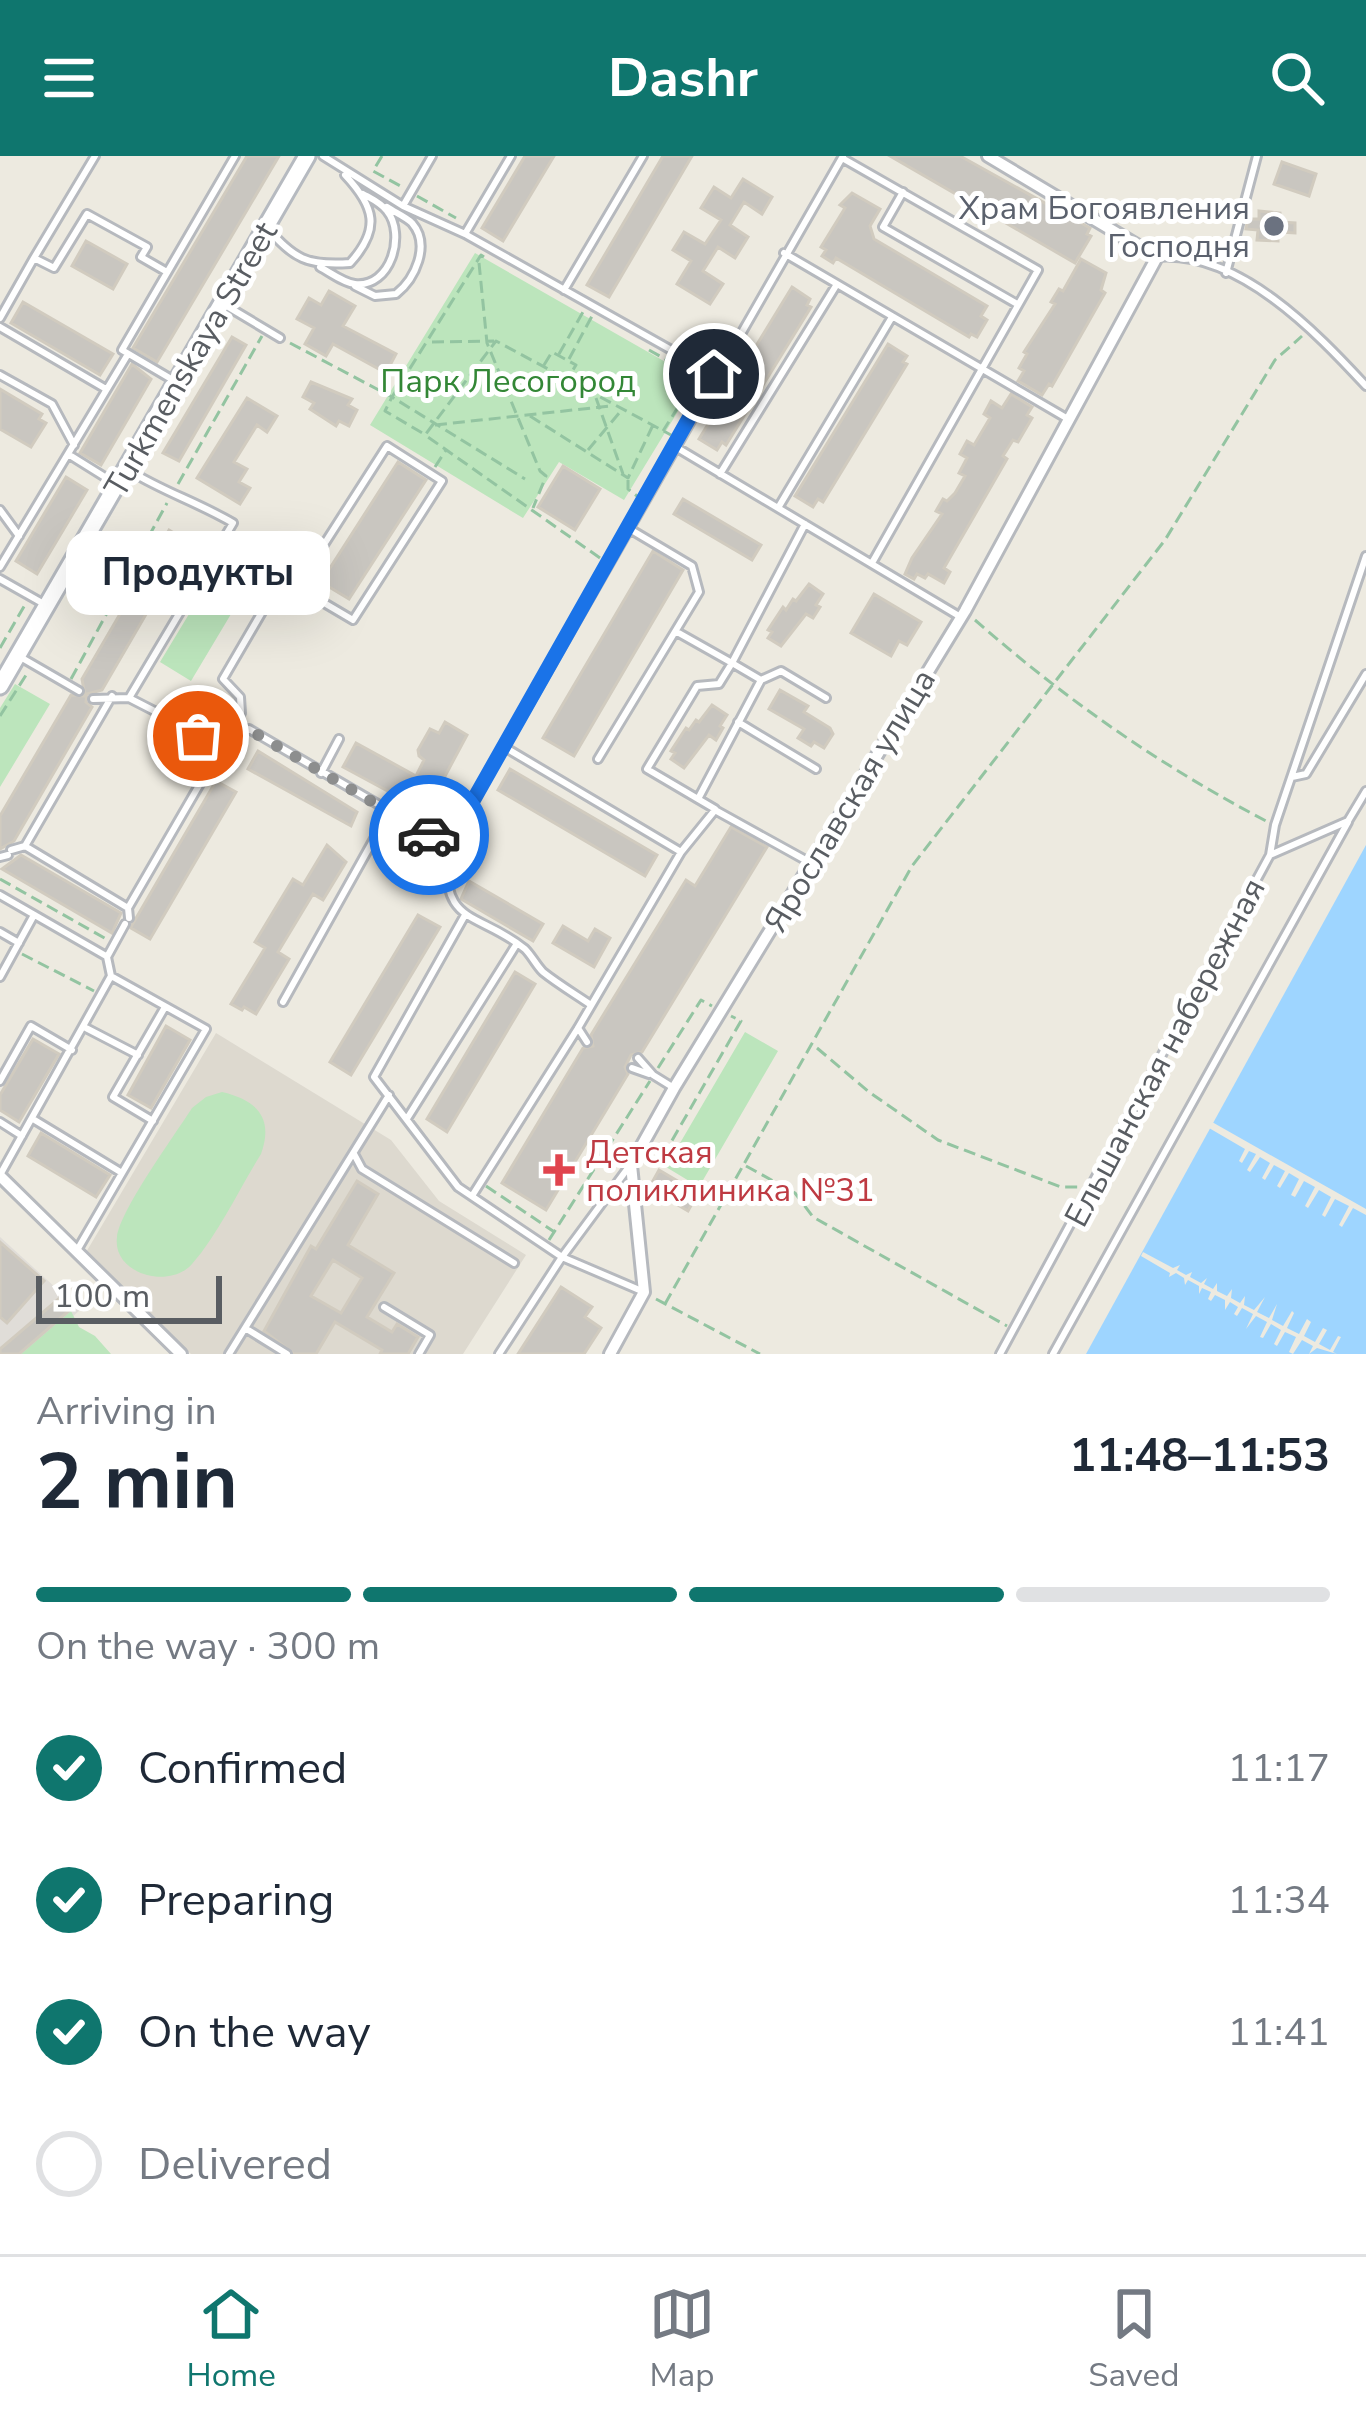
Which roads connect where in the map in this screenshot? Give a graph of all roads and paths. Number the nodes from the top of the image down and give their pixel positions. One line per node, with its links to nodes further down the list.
1 (95, 156): 22 (lane)
2 (235, 156): 24 (lane)
3 (307, 156): 18 (street, Turkmenskaya Street)
4 (323, 156): 12 (lane)
5 (382, 156): 13 (path)
6 (432, 156): 17 (lane)
7 (511, 156): 19 (lane)
8 (643, 156): 28 (lane)
9 (988, 156): 21 (street)
10 (1257, 156): 25 (lane)
11 (842, 157): 14 (lane); 20 (lane)
12 (338, 168): 15 (lane); 17 (lane)
13 (373, 171)
14 (903, 192): 30 (lane); 30 (lane)
15 (363, 194): 16 (lane); 23 (lane)
16 (378, 202): 26 (lane); 26 (lane)
17 (403, 206): 19 (lane)
18 (266, 226): 23 (lane); 29 (street, Turkmenskaya Street)
19 (465, 234): 28 (lane)
20 (784, 253): 27 (lane); 46 (lane)
21 (1156, 257): 25 (lane); 60 (street, Ярославская улица)
22 (34, 258): 24 (lane); 33 (lane)
23 (317, 265): 26 (lane)
24 (167, 272): 41 (lane)
25 (1226, 273): 36 (lane)
26 (352, 284)
27 (837, 284): 34 (lane); 73 (lane)
28 (564, 290): 46 (lane)
29 (222, 303): 37 (lane); 50 (street, Turkmenskaya Street)
30 (1018, 305): 45 (lane)
31 (583, 311): 42 (path)
32 (592, 316): 43 (path)
33 (0, 317)
34 (892, 317): 45 (lane); 79 (lane)
35 (0, 327): 52 (lane)
36 (1312, 327): 51 (lane); 103 (path)
37 (266, 329): 38 (lane); 77 (path)
38 (280, 338): 54 (path)
39 (428, 342): 40 (path); 40 (path); 54 (path)
40 (488, 346): 44 (path); 59 (path); 61 (path)
41 (128, 354): 50 (lane); 52 (lane)
42 (558, 356): 43 (path); 44 (path)
43 (568, 361): 49 (path)
44 (544, 367): 49 (path)
45 (981, 369): 60 (lane); 87 (lane)
46 (714, 374): 66 (lane)
47 (0, 375): 67 (lane)
48 (697, 377): 64 (path)
49 (568, 380): 53 (path)
50 (176, 381): 71 (street, Turkmenskaya Street)
51 (1366, 386)
52 (107, 389): 67 (lane)
53 (595, 394): 55 (path); 56 (path)
54 (392, 397): 61 (path); 65 (path)
55 (615, 405): 56 (path); 57 (path)
56 (600, 407): 58 (path); 63 (path)
57 (622, 409): 62 (path); 63 (path)
58 (529, 415): 59 (path); 69 (path)
59 (517, 416): 61 (path); 80 (path)
60 (1068, 419): 95 (street, Ярославская улица)
61 (433, 425): 65 (path); 75 (path)
62 (653, 425): 64 (path); 74 (path)
63 (608, 427): 69 (path); 74 (path)
64 (664, 431): 66 (path)
65 (425, 435): 68 (path)
66 (675, 442): 73 (lane); 78 (lane)
67 (74, 445): 70 (lane)
68 (447, 450): 72 (path); 80 (path)
69 (587, 452): 74 (path)
70 (68, 454): 76 (lane); 84 (lane)
71 (127, 469): 76 (street, Turkmenskaya Street); 77 (lane)
72 (431, 474): 91 (lane); 91 (lane)
73 (720, 474): 79 (lane)
74 (626, 477): 78 (path)
75 (525, 479)
76 (117, 485): 94 (street, Turkmenskaya Street)
77 (171, 496): 86 (lane); 102 (path)
78 (643, 501): 83 (lane)
79 (778, 508): 82 (lane)
80 (533, 509): 88 (path)
81 (0, 510): 84 (lane)
82 (805, 524): 87 (lane); 99 (lane)
83 (628, 528): 88 (lane); 96 (lane)
84 (19, 536): 89 (lane)
85 (1366, 556): 118 (lane)
86 (209, 563): 93 (lane); 108 (lane)
87 (872, 563): 95 (lane)
88 (608, 564): 114 (lane)
89 (0, 567)
90 (0, 579): 92 (lane)
91 (297, 587): 93 (lane)
92 (30, 596): 94 (lane); 97 (path)
93 (270, 598): 113 (lane)
94 (47, 606): 98 (street, Turkmenskaya Street)
95 (962, 614): 103 (path); 130 (street, Ярославская улица)
96 (676, 632): 99 (lane); 115 (lane)
97 (0, 648)
98 (26, 660): 102 (lane); 104 (street, Turkmenskaya Street); 110 (path)
99 (732, 663): 101 (lane); 120 (lane)
100 (1366, 674): 118 (lane)
101 (760, 680): 109 (lane); 111 (lane)
102 (67, 685): 105 (lane)
103 (1052, 685): 124 (path); 170 (path)
104 (0, 686)
105 (79, 691)
106 (112, 697): 107 (lane); 108 (lane); 126 (lane)
107 (93, 698)
108 (129, 698): 113 (lane)
109 (826, 698)
110 (0, 716)
111 (738, 722): 116 (lane); 120 (lane)
112 (339, 739): 117 (lane)
113 (226, 740): 117 (lane); 133 (lane)
114 (505, 747): 125 (lane); 127 (lane)
115 (598, 759)
116 (816, 769)
117 (321, 773): 122 (lane)
118 (1292, 777): 124 (lane)
119 (1366, 791): 123 (lane)
120 (698, 799): 121 (lane)
121 (718, 811): 127 (lane); 130 (lane)
122 (389, 812): 125 (lane); 145 (lane)
123 (1348, 821): 129 (lane, Ельшанская набережная); 194 (lane)
124 (1275, 825): 129 (lane)
125 (448, 845): 135 (lane)
126 (25, 846): 128 (lane); 133 (lane)
127 (681, 852): 146 (lane)
128 (6, 854)
129 (1270, 855): 174 (lane, Ельшанская набережная)
130 (812, 863): 160 (street, Ярославская улица)
131 (0, 879): 137 (path)
132 (0, 895): 134 (lane)
133 (128, 908): 137 (lane)
134 (34, 915): 139 (lane); 140 (lane)
135 (465, 915): 138 (lane); 161 (lane)
136 (0, 932): 139 (lane)
137 (114, 944): 140 (lane)
138 (516, 945): 146 (lane); 162 (lane)
139 (17, 947): 141 (lane); 143 (path)
140 (107, 957): 142 (lane)
141 (0, 976)
142 (111, 976): 143 (lane); 147 (lane)
143 (101, 995): 149 (lane)
144 (701, 1000): 158 (path)
145 (283, 1002)
146 (591, 1005): 150 (lane)
147 (165, 1007): 155 (lane); 165 (lane)
148 (741, 1021): 168 (path)
149 (84, 1027): 154 (lane); 155 (lane)
150 (578, 1028): 151 (lane); 152 (lane); 173 (lane)
151 (594, 1031)
152 (587, 1042)
153 (817, 1048): 174 (path)
154 (72, 1050): 159 (lane); 163 (lane)
155 (137, 1055): 165 (lane)
156 (638, 1058): 158 (lane)
157 (632, 1068): 158 (lane)
158 (653, 1075): 160 (lane); 176 (path)
159 (0, 1081)
160 (674, 1088): 169 (street, Ярославская улица)
161 (389, 1095): 162 (lane); 167 (lane)
162 (408, 1117): 175 (lane)
163 (33, 1119): 166 (lane); 171 (lane)
164 (0, 1121): 166 (lane)
165 (153, 1121): 171 (lane)
166 (23, 1136): 172 (lane)
167 (354, 1154): 180 (lane); 184 (lane)
168 (662, 1156)
169 (631, 1165): 179 (lane); 181 (street)
170 (744, 1165): 182 (path); 185 (path)
171 (122, 1173): 178 (lane)
172 (0, 1176): 178 (street)
173 (480, 1183): 175 (lane); 176 (path)
174 (1090, 1187): 185 (lane, Ельшанская набережная)
175 (472, 1196): 177 (lane)
176 (554, 1232): 177 (path)
177 (545, 1247): 179 (lane)
178 (76, 1252): 186 (street)
179 (562, 1257): 181 (lane); 190 (lane)
180 (514, 1263)
181 (644, 1292): 182 (path); 191 (street)
182 (665, 1304): 192 (path)
183 (384, 1306): 189 (lane)
184 (245, 1328): 187 (lane); 188 (lane)
185 (1013, 1330): 193 (lane, Ельшанская набережная)
186 (181, 1354)
187 (229, 1354)
188 (287, 1354)
189 (419, 1354)
190 (499, 1354)
191 (610, 1354)
192 (760, 1354)
193 (1000, 1354)
194 (1053, 1354)

